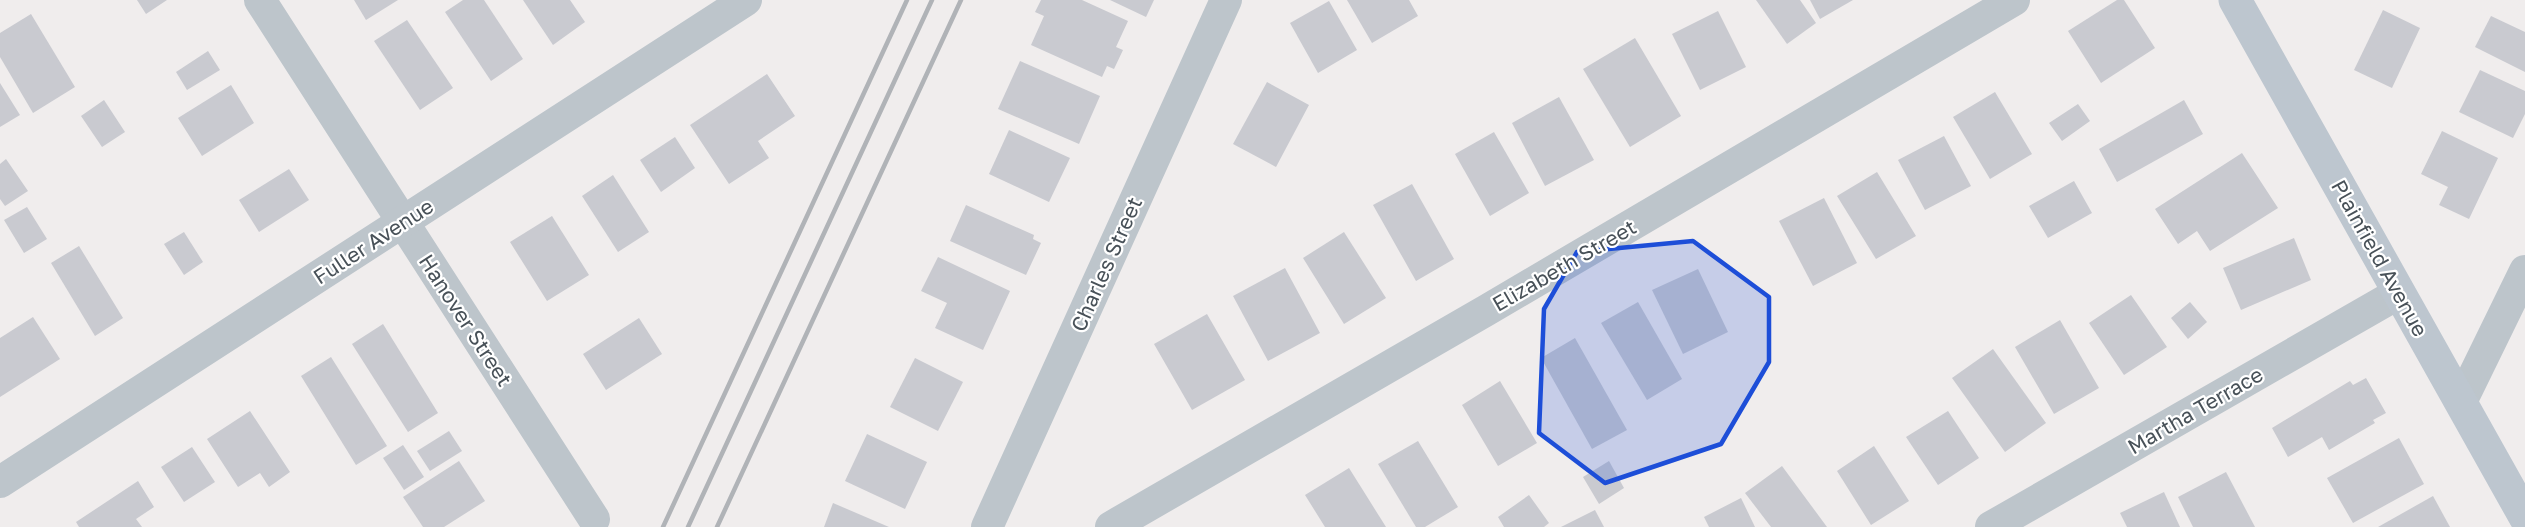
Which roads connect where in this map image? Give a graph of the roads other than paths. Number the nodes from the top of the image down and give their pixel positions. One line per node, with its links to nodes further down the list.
1 (260, 0): 6 (street, Hanover Street)
2 (746, 0): 6 (street, Fuller Avenue)
3 (1226, 0): 13 (street, Charles Street)
4 (2014, 0): 14 (street, Elizabeth Street)
5 (2235, 0): 8 (main road, Plainfield Avenue)
6 (403, 222): 10 (street, Fuller Avenue); 12 (street, Hanover Street)
7 (2525, 271): 9 (street)
8 (2399, 293): 9 (main road, Plainfield Avenue); 15 (street, Martha Terrace)
9 (2461, 402): 11 (main road, Plainfield Avenue)
10 (0, 482)
11 (2525, 517)
12 (594, 519)
13 (989, 526)
14 (1111, 527)
15 (1991, 527)

